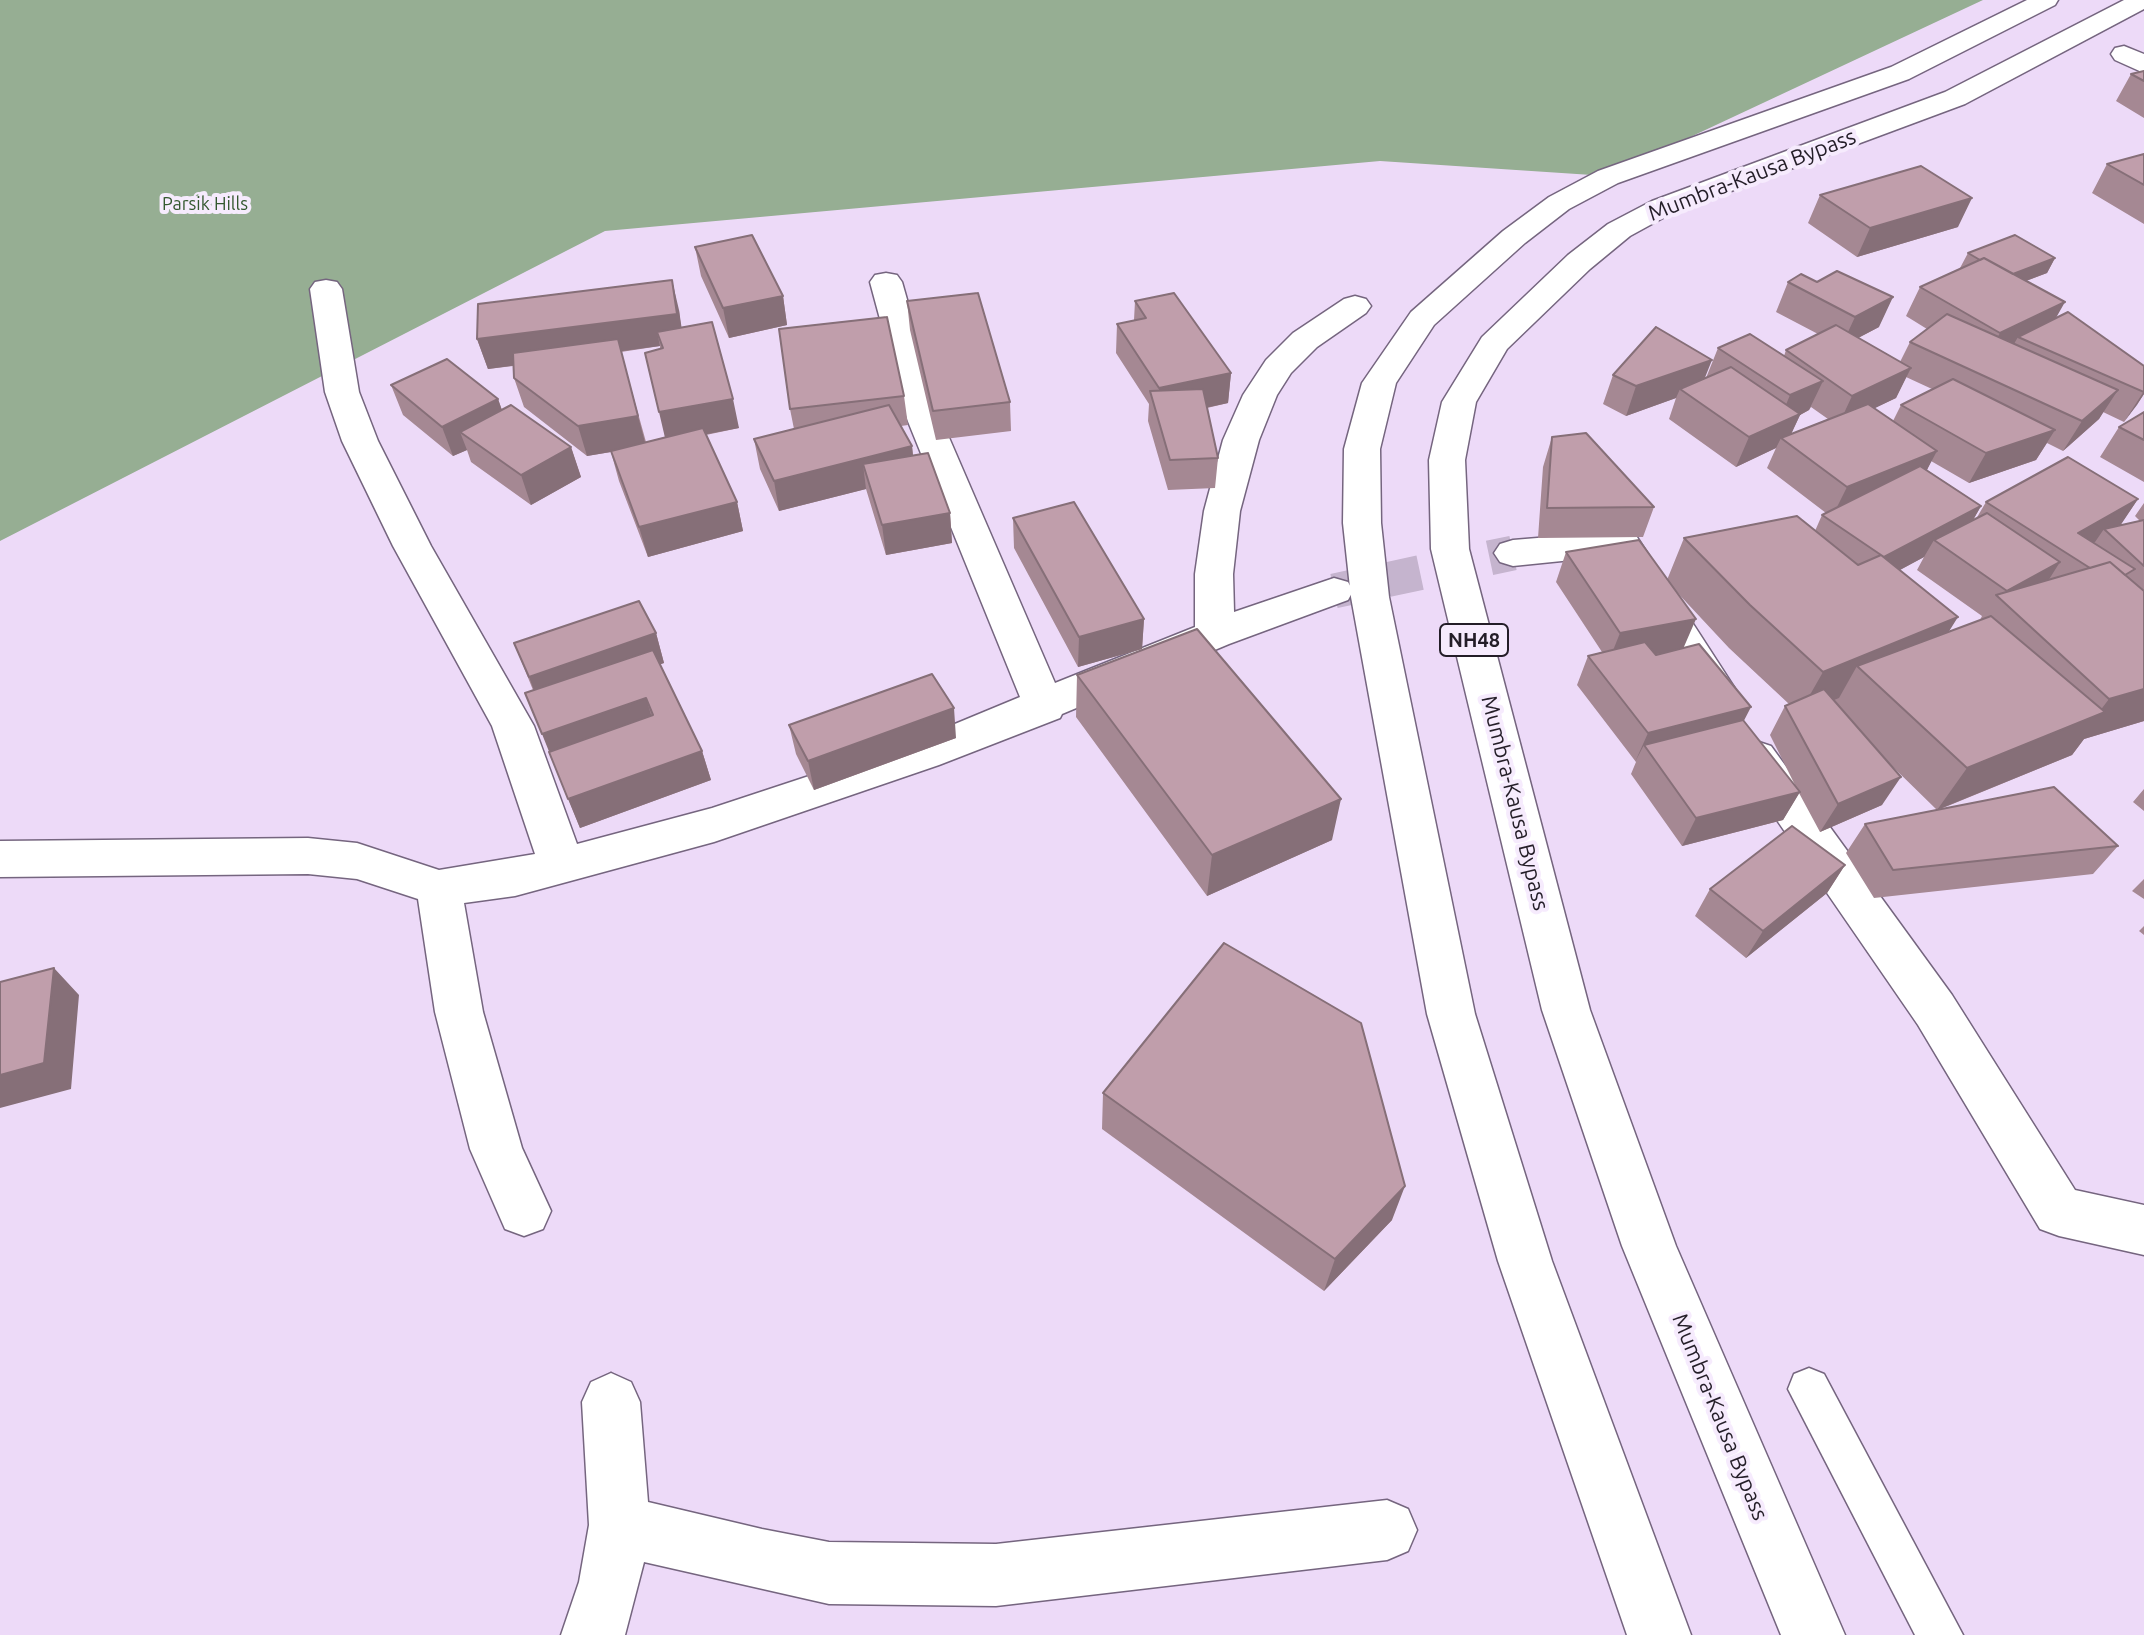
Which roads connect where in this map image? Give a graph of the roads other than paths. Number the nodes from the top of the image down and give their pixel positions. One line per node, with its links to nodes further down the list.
1 (2046, 0): 20 (main road, Mumbra-Kausa Bypass)
2 (2143, 0): 21 (main road, Mumbra-Kausa Bypass / NH48)
3 (886, 282): 9 (main road)
4 (326, 289): 11 (main road)
5 (1355, 306): 8 (main road)
6 (1513, 553): 14 (main road)
7 (1334, 591): 8 (main road)
8 (1215, 634): 9 (main road)
9 (1045, 707): 11 (main road)
10 (0, 859): 12 (main road)
11 (561, 866): 12 (main road)
12 (439, 888): 13 (main road)
13 (524, 1211)
14 (2144, 1230)
15 (1809, 1389): 22 (lane)
16 (611, 1402): 17 (main road)
17 (619, 1525): 18 (main road); 19 (main road)
18 (1387, 1530)
19 (593, 1635)
20 (1659, 1635)
21 (1813, 1635)
22 (1940, 1635)

